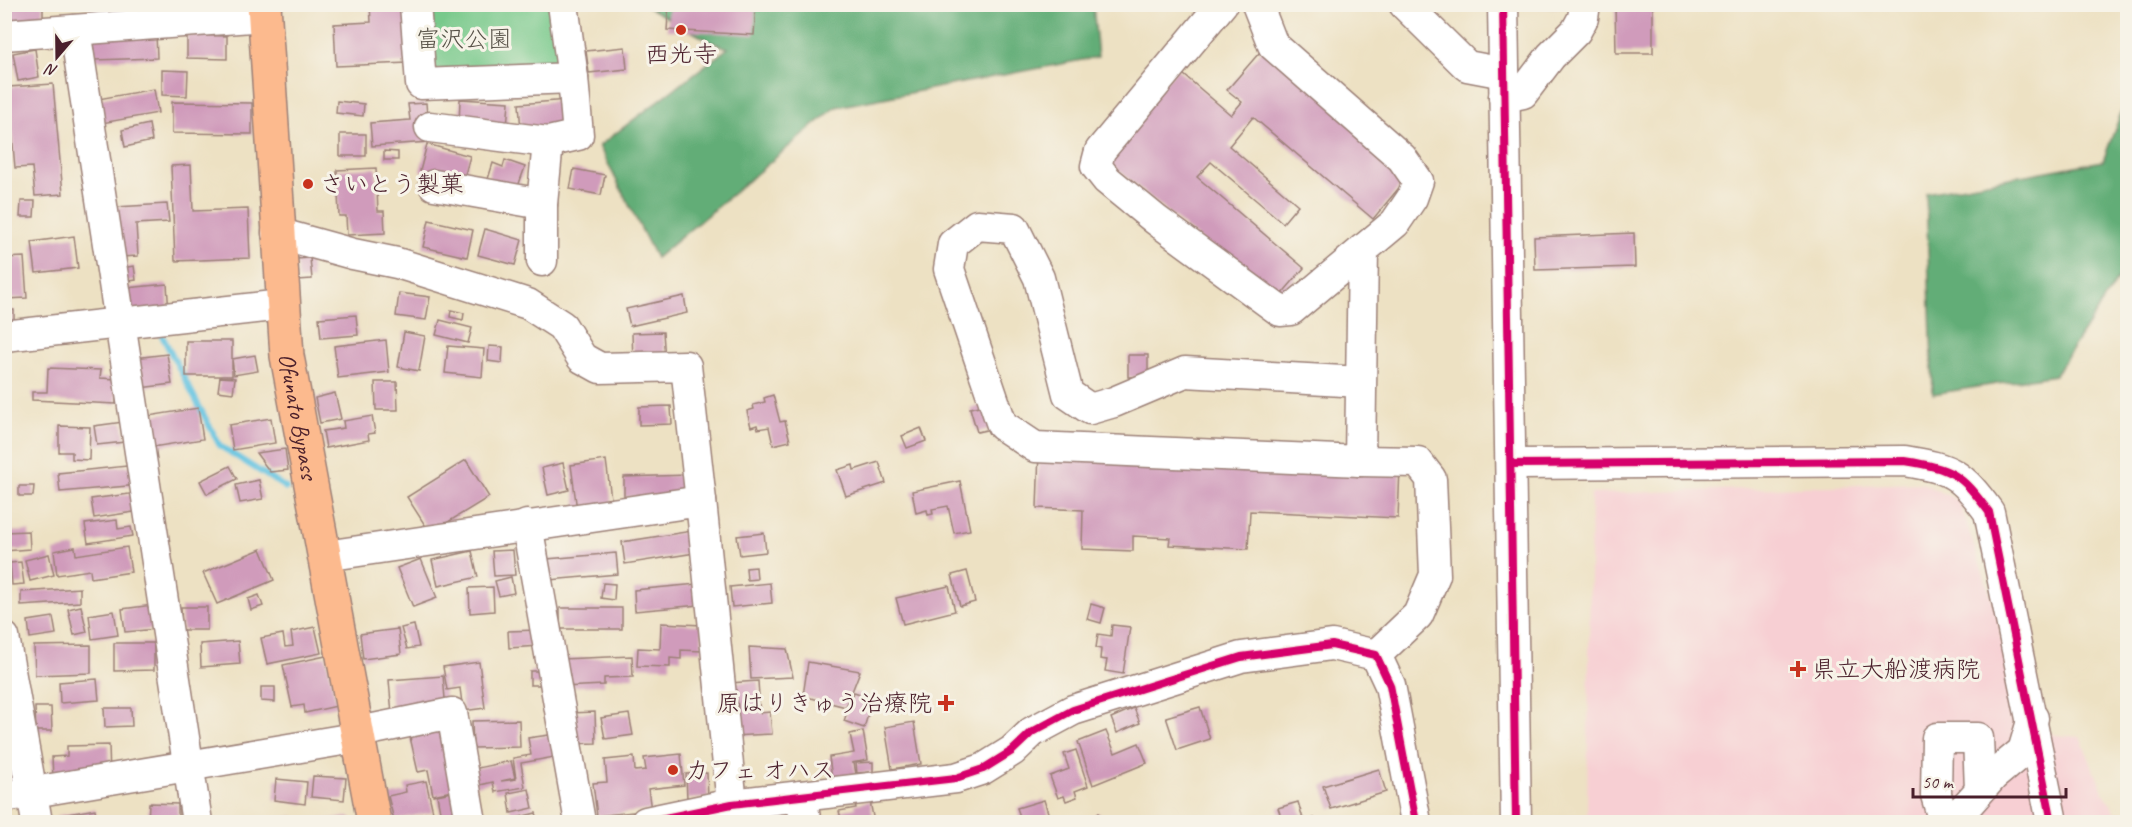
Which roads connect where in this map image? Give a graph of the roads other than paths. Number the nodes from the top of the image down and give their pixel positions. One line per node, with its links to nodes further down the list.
1 (415, 4): 11 (street)
2 (563, 4): 11 (street)
3 (1222, 4): 18 (street)
4 (1257, 4): 18 (street)
5 (1404, 4): 12 (street)
6 (1503, 4): 12 (street)
7 (1585, 4): 12 (street)
8 (265, 10): 9 (street); 17 (highway, Ofunato Bypass)
9 (75, 30): 10 (street); 21 (street)
10 (4, 35)
11 (573, 78): 14 (street)
12 (1504, 85): 25 (street)
13 (429, 127): 14 (street)
14 (548, 142): 16 (street)
15 (434, 185): 16 (street)
16 (542, 204): 19 (street)
17 (277, 233): 20 (highway, Ofunato Bypass); 26 (street)
18 (1363, 249): 23 (street)
19 (542, 261)
20 (282, 305): 21 (street); 28 (highway, Ofunato Bypass)
21 (118, 325): 22 (street); 34 (street)
22 (4, 336)
23 (1361, 381): 24 (street); 24 (street)
24 (1360, 461): 30 (street)
25 (1513, 464): 31 (street); 47 (street)
26 (701, 501): 27 (street); 38 (street)
27 (527, 525): 28 (street); 44 (street)
28 (325, 556): 32 (highway, Ofunato Bypass)
29 (4, 637): 37 (street)
30 (1376, 655): 39 (street); 46 (street)
31 (2033, 718): 33 (street); 35 (street)
32 (359, 734): 34 (street); 42 (highway, Ofunato Bypass); 43 (street)
33 (2006, 765): 35 (street); 36 (street)
34 (188, 766): 37 (street); 41 (street)
35 (2044, 781): 50 (street)
36 (1980, 790): 48 (street); 49 (street)
37 (19, 795): 40 (street)
38 (732, 804): 39 (street); 45 (street)
39 (803, 809)
40 (37, 822)
41 (196, 822)
42 (374, 822)
43 (471, 822)
44 (580, 822)
45 (646, 822)
46 (1416, 822)
47 (1516, 822)
48 (1944, 822)
49 (1952, 822)
50 (2052, 822)

